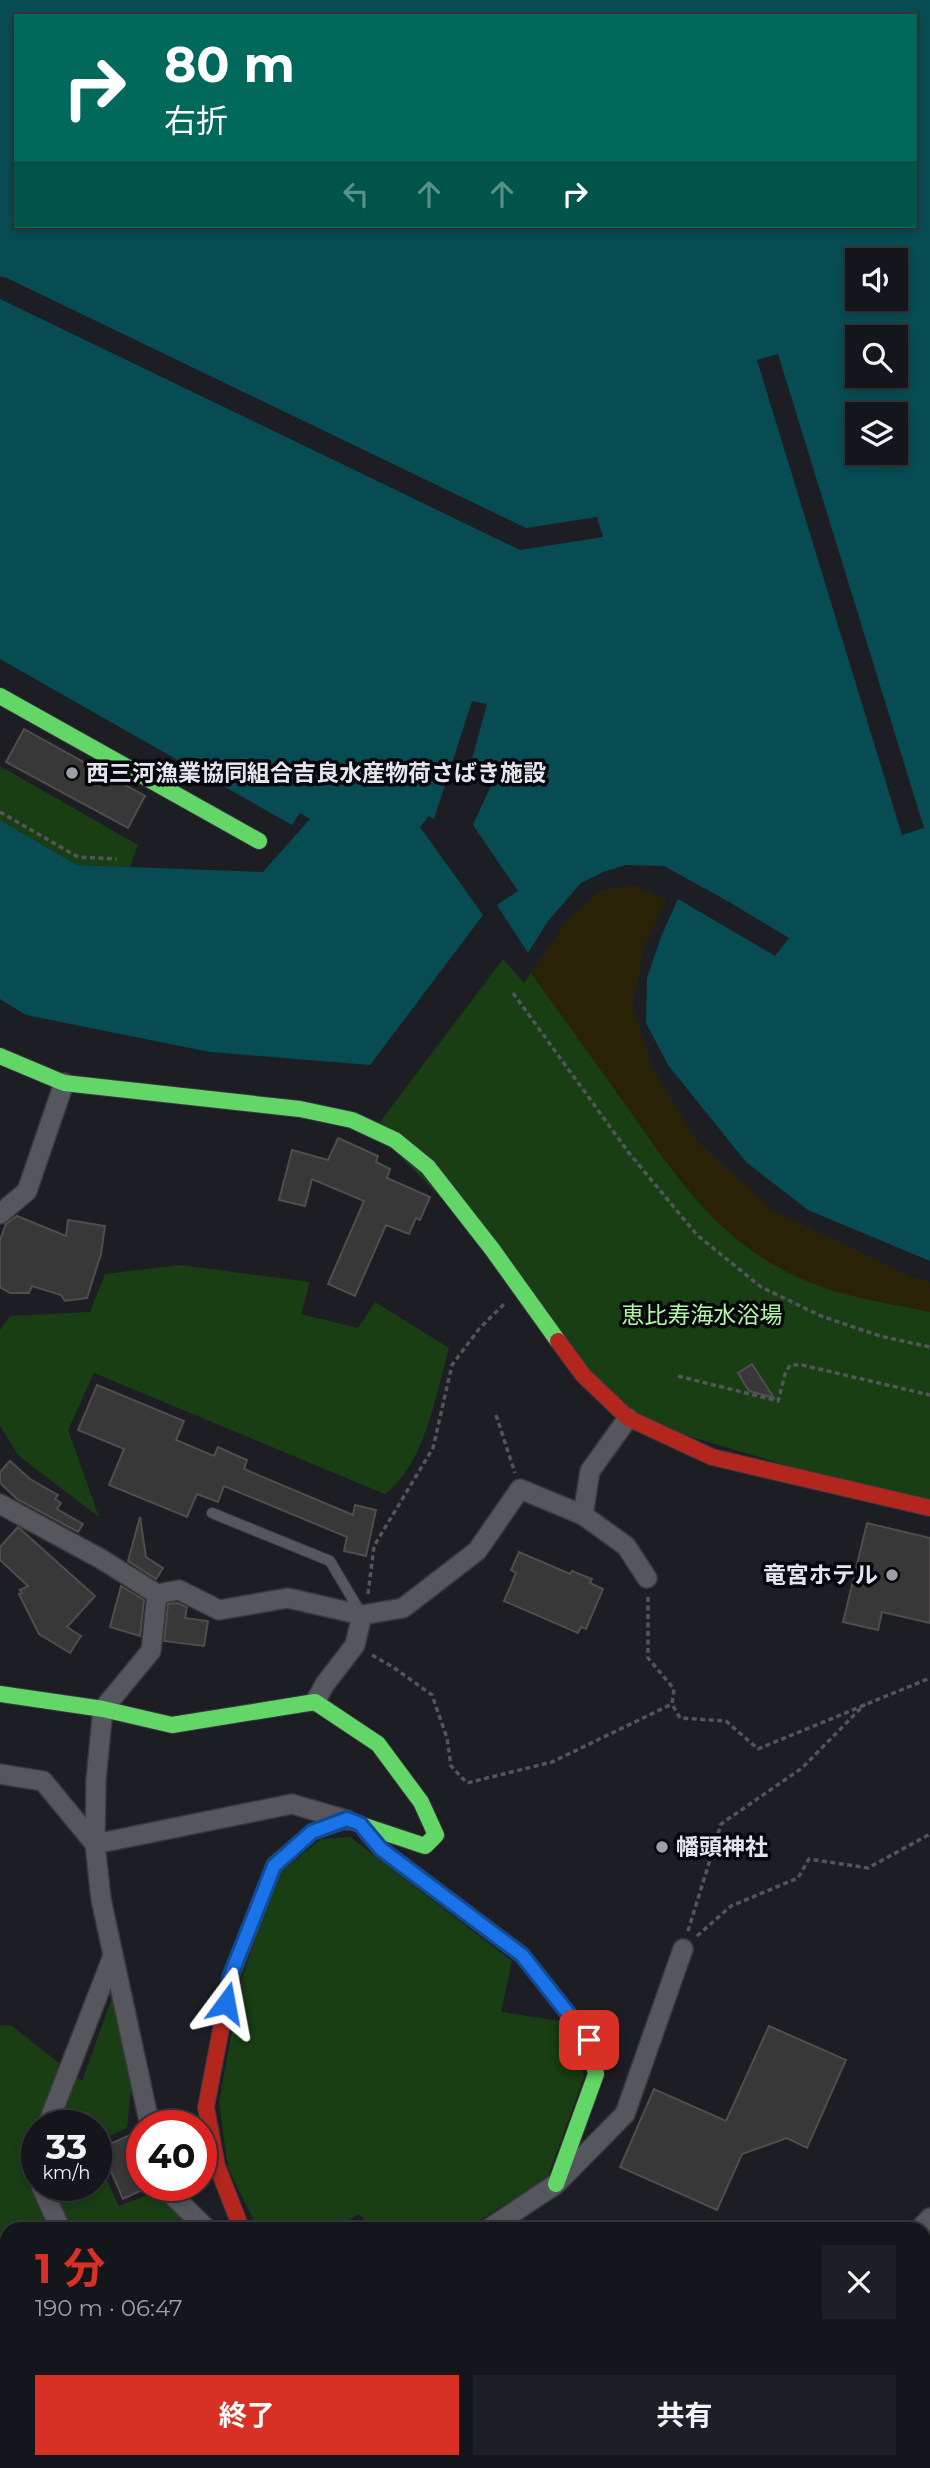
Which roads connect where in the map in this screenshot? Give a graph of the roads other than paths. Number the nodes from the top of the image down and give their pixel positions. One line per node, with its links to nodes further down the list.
1 (0, 696): 2 (street)
2 (259, 841)
3 (0, 1056): 4 (street)
4 (64, 1083): 5 (street); 6 (street)
5 (0, 1214)
6 (628, 1418): 8 (street); 10 (street)
7 (0, 1504): 12 (street)
8 (930, 1508)
9 (212, 1513): 13 (lane)
10 (583, 1515): 11 (street); 13 (street)
11 (648, 1578)
12 (157, 1594): 13 (street); 16 (street)
13 (368, 1615): 15 (street)
14 (0, 1694): 16 (street)
15 (315, 1702): 16 (street); 18 (street)
16 (103, 1709): 19 (street)
17 (0, 1774): 19 (street)
18 (353, 1822): 19 (street); 24 (street); 29 (street)
19 (95, 1844): 21 (street)
20 (682, 1949): 24 (street)
21 (113, 1956): 22 (street); 23 (street)
22 (53, 2110)
23 (147, 2110)
24 (556, 2184): 30 (street)
25 (48, 2201): 27 (street)
26 (178, 2201): 28 (street)
27 (57, 2222)
28 (200, 2222)
29 (239, 2222)
30 (499, 2222)

